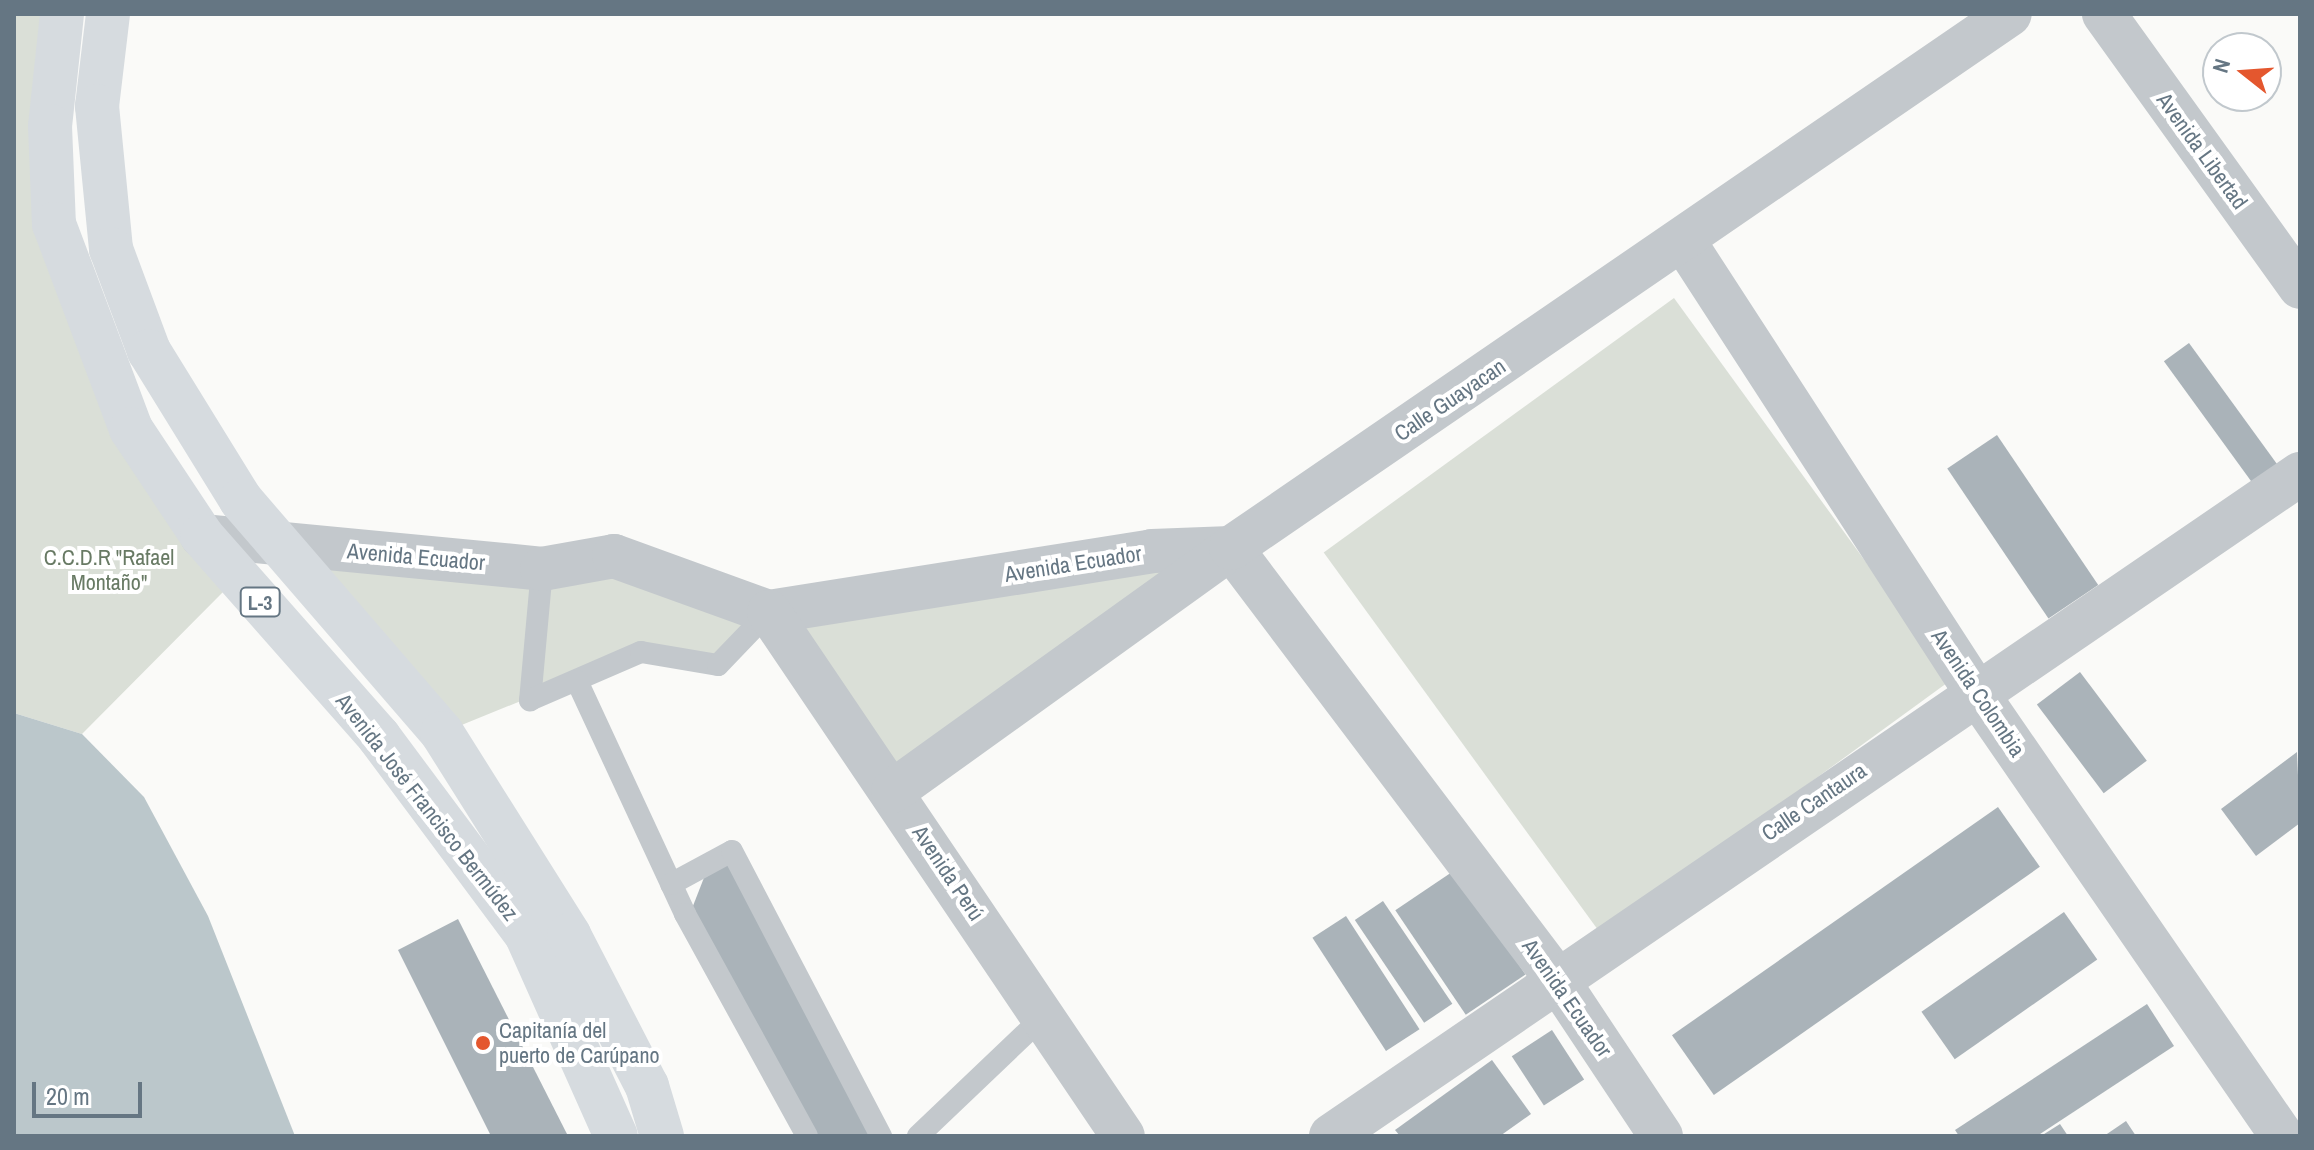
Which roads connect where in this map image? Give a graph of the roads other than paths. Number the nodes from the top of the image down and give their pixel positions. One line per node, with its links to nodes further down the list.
1 (62, 14): 8 (main road, Avenida José Francisco Bermúdez / L-3)
2 (108, 14): 9 (main road, Avenida José Francisco Bermúdez / L-3)
3 (2010, 14): 5 (street, Calle Guayacan)
4 (2104, 14): 6 (street, Avenida Libertad)
5 (1685, 243): 10 (street, Calle Guayacan); 14 (street, Avenida Colombia)
6 (2300, 287)
7 (2300, 474): 14 (street, Calle Cantaura)
8 (202, 536): 9 (street, Avenida Ecuador); 19 (main road, Avenida José Francisco Bermúdez / L-3)
9 (277, 544): 11 (street, Avenida Ecuador); 20 (main road, Avenida José Francisco Bermúdez / L-3)
10 (1231, 548): 12 (street, Avenida Ecuador); 15 (street, Calle Guayacan); 17 (street, Avenida Ecuador)
11 (542, 569): 12 (street, Avenida Ecuador); 13 (lane)
12 (769, 612): 13 (lane); 15 (street, Avenida Perú)
13 (577, 681): 16 (lane)
14 (1976, 692): 17 (street, Calle Cantaura); 27 (street, Avenida Colombia)
15 (893, 791): 18 (street, Avenida Perú)
16 (671, 884): 21 (lane); 22 (lane)
17 (1558, 981): 25 (street, Calle Cantaura); 26 (street, Avenida Ecuador)
18 (1043, 1017): 23 (lane); 24 (street, Avenida Perú)
19 (616, 1136)
20 (662, 1136)
21 (807, 1136)
22 (881, 1136)
23 (918, 1136)
24 (1123, 1136)
25 (1331, 1136)
26 (1661, 1136)
27 (2282, 1136)

